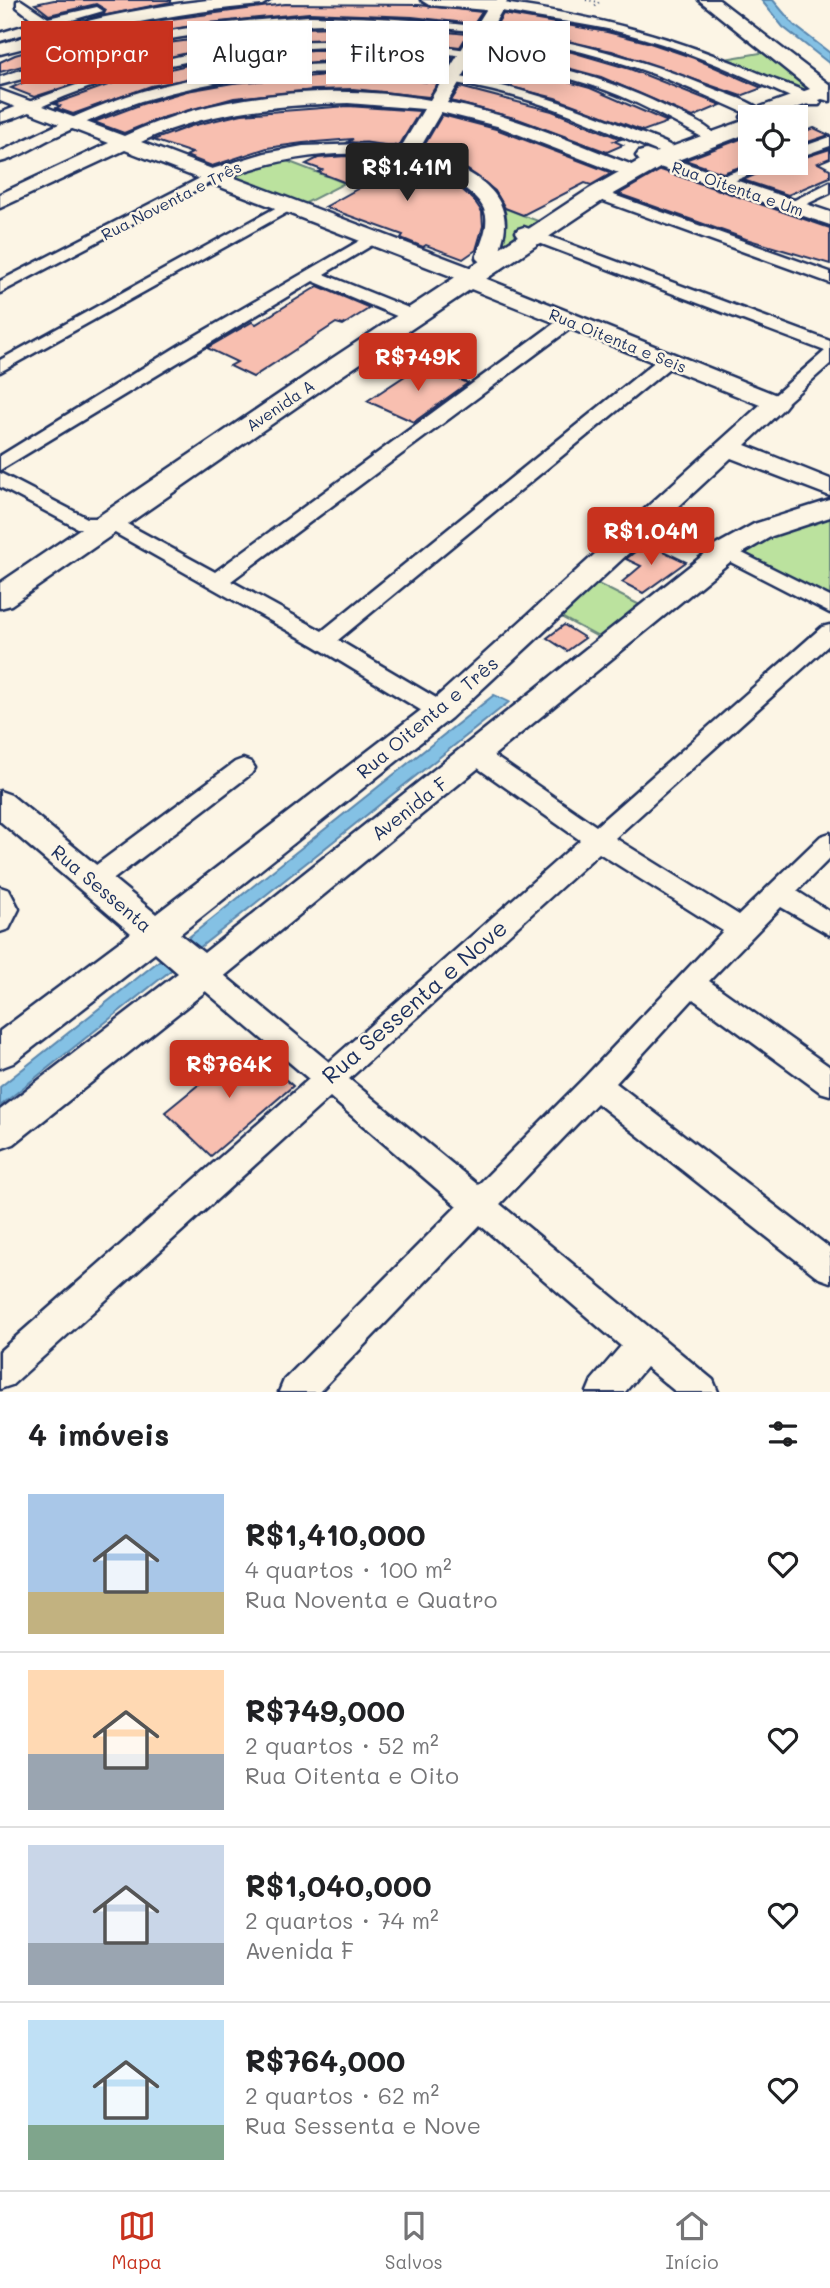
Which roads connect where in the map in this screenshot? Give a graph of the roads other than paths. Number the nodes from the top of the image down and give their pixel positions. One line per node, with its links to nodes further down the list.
1 (43, 0): 7 (street)
2 (262, 0): 14 (street)
3 (429, 0): 5 (street)
4 (708, 0): 21 (main road)
5 (499, 3): 9 (street); 21 (street)
6 (97, 10): 8 (street)
7 (43, 21)
8 (54, 21)
9 (487, 21)
10 (463, 26): 19 (street)
11 (21, 31): 12 (street)
12 (0, 37)
13 (570, 45): 25 (street)
14 (0, 49)
15 (463, 51): 22 (street)
16 (463, 62): 18 (street)
17 (570, 75): 30 (street)
18 (453, 78): 24 (street); 27 (street); 34 (street)
19 (0, 80)
20 (0, 95): 22 (street, Rua Oitenta e Seis)
21 (820, 97): 23 (main road, Avenida A)
22 (28, 105): 26 (street); 27 (street, Rua Oitenta e Seis)
23 (796, 105)
24 (436, 106): 32 (street); 35 (street); 37 (street)
25 (738, 109)
26 (0, 118)
27 (77, 123): 32 (street, Rua Oitenta e Seis); 36 (street)
28 (738, 124): 30 (main road, Avenida A)
29 (738, 125): 34 (main road, Avenida A)
30 (707, 134): 34 (main road, Avenida A)
31 (830, 141): 33 (street)
32 (125, 142): 39 (street, Rua Oitenta e Seis); 43 (street)
33 (808, 149)
34 (660, 155): 37 (main road, Avenida A); 40 (street, Rua Oitenta e Um); 42 (main road, Avenida A)
35 (405, 156): 39 (street, Rua Noventa e Três); 49 (street, Rua Noventa e Três)
36 (0, 158)
37 (622, 168): 47 (main road, Avenida A)
38 (738, 175): 40 (street)
39 (212, 176): 44 (street, Rua Oitenta e Seis); 53 (street, Rua Noventa e Três)
40 (719, 182): 45 (street, Rua Oitenta e Um)
41 (830, 187): 45 (street)
42 (597, 194): 47 (main road, Avenida A); 52 (street)
43 (0, 202)
44 (288, 206): 48 (street, Rua Oitenta e Seis); 59 (street)
45 (789, 207): 46 (street, Rua Oitenta e Um)
46 (830, 219)
47 (530, 234): 49 (main road, Avenida A); 51 (main road, Avenida A); 56 (street)
48 (373, 238): 50 (street); 51 (street, Rua Oitenta e Seis)
49 (487, 258): 51 (main road, Avenida A)
50 (312, 274): 54 (street); 62 (street)
51 (466, 277): 54 (main road, Avenida A); 55 (street, Rua Oitenta e Seis); 66 (main road, Avenida A)
52 (830, 278)
53 (0, 288)
54 (405, 313): 66 (main road, Avenida A)
55 (569, 321): 58 (street, Rua Oitenta e Seis); 69 (street)
56 (830, 347)
57 (830, 355): 60 (street, Rua Oitenta e Três)
58 (667, 360): 60 (street, Rua Oitenta e Seis); 73 (street)
59 (0, 367)
60 (776, 403): 61 (street, Rua Oitenta e Três)
61 (727, 447): 64 (street); 74 (street, Rua Oitenta e Três)
62 (0, 464)
63 (0, 479): 66 (street)
64 (830, 488)
65 (830, 509): 67 (street, Avenida F)
66 (96, 523): 68 (main road, Avenida A); 69 (street); 70 (main road, Avenida A)
67 (726, 551): 71 (street); 75 (street, Avenida F)
68 (0, 582)
69 (216, 582): 73 (street)
70 (0, 598)
71 (830, 606)
72 (830, 632): 78 (street, Rua Sessenta e Nove)
73 (323, 641): 74 (street)
74 (440, 711): 86 (street, Rua Oitenta e Três)
75 (476, 755): 78 (street); 87 (street, Avenida F)
76 (243, 768): 80 (street)
77 (0, 803): 80 (street, Rua Sessenta)
78 (598, 839): 85 (street); 90 (street, Rua Sessenta e Nove)
79 (830, 843): 81 (street)
80 (93, 881): 86 (street, Rua Sessenta)
81 (780, 893): 84 (street); 85 (street)
82 (0, 897): 83 (street)
83 (0, 922)
84 (830, 925)
85 (741, 929): 88 (street)
86 (161, 937): 87 (street, Rua Sessenta); 89 (street, Rua Oitenta e Três)
87 (201, 971): 90 (street); 93 (street, Avenida F)
88 (690, 982): 91 (street); 92 (street)
89 (0, 1052)
90 (328, 1077): 94 (street); 97 (street, Rua Sessenta e Nove)
91 (830, 1083)
92 (596, 1085): 94 (street); 95 (street)
93 (0, 1132)
94 (481, 1204): 96 (street); 98 (street)
95 (830, 1267)
96 (644, 1343): 99 (street); 100 (street)
97 (0, 1373)
98 (296, 1392)
99 (604, 1392)
100 (701, 1392)

